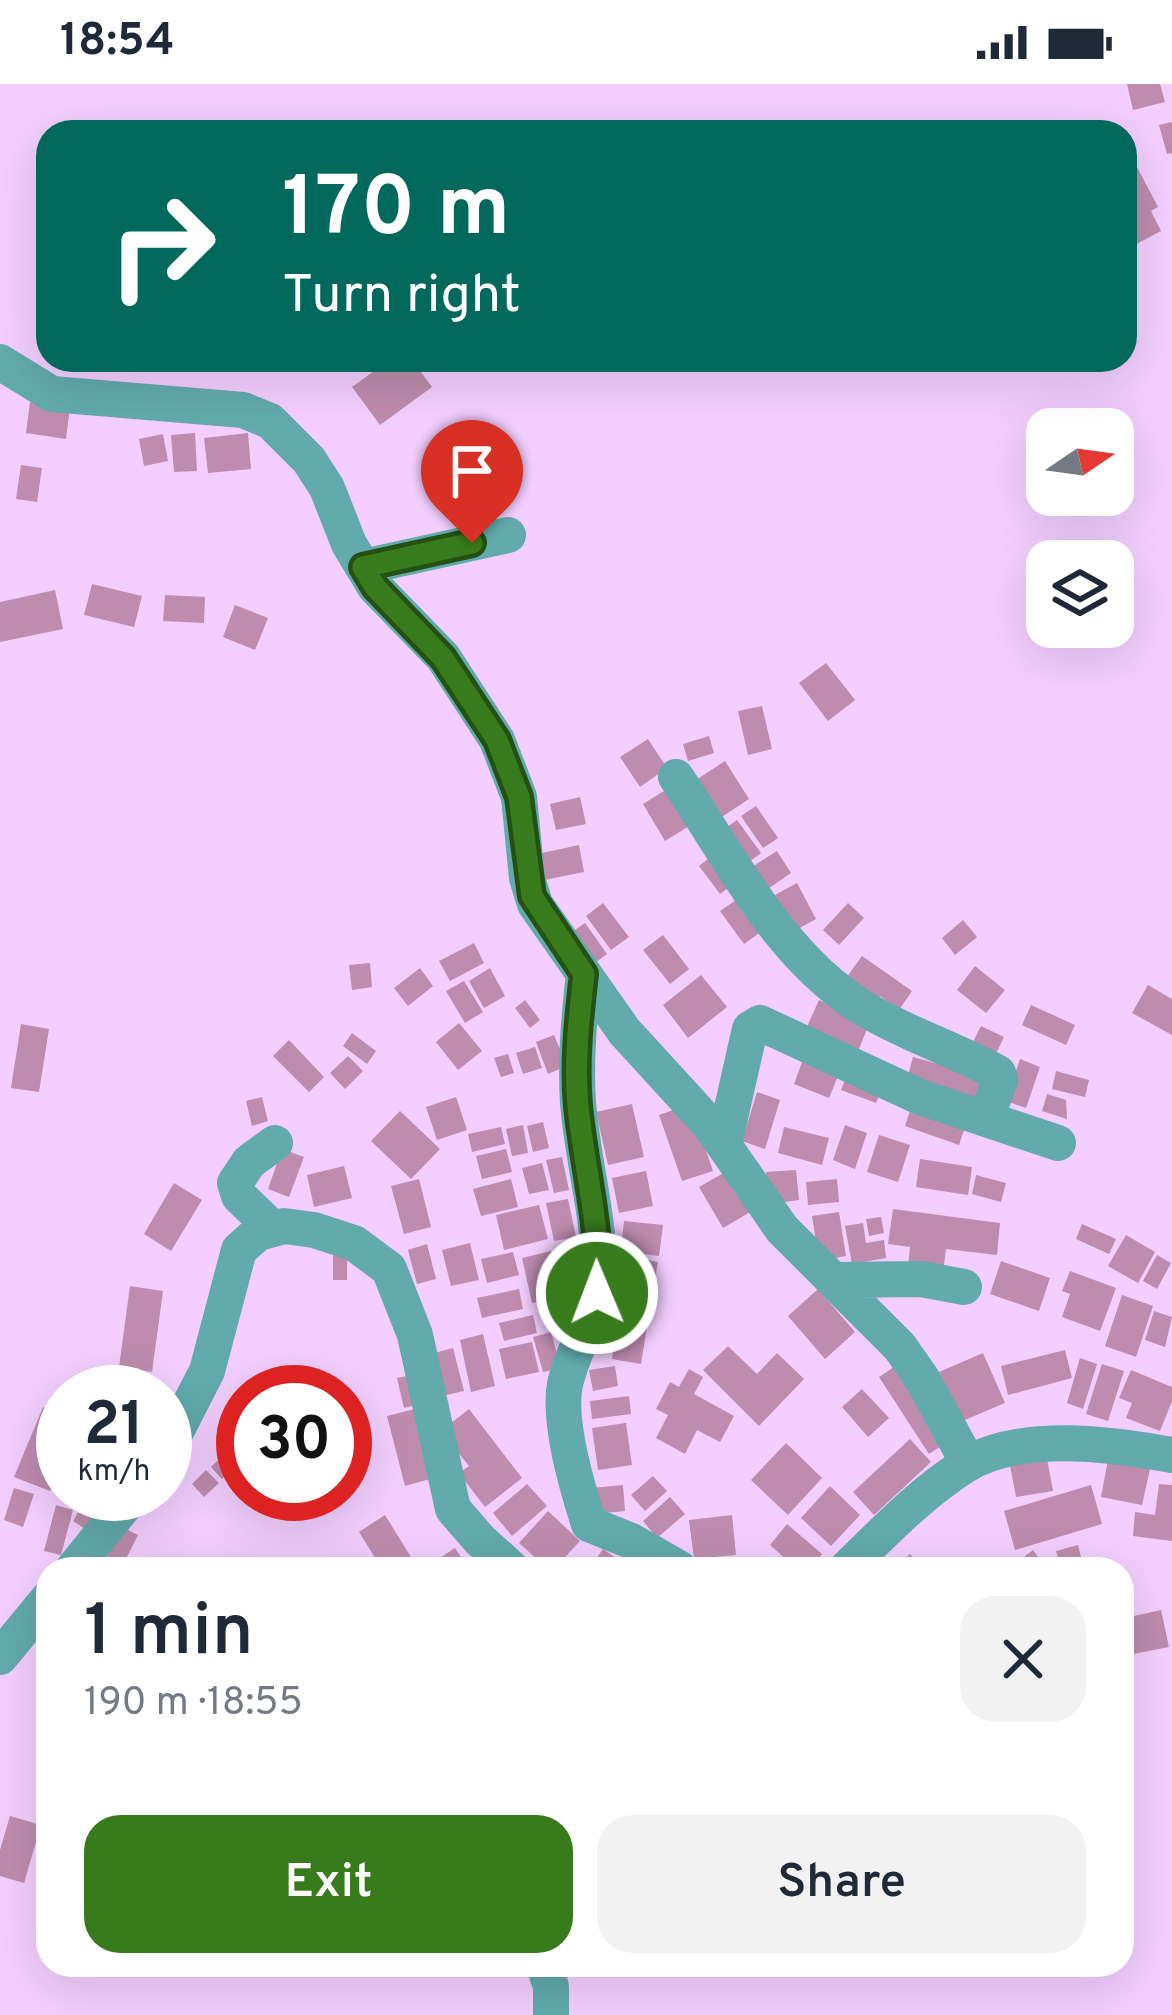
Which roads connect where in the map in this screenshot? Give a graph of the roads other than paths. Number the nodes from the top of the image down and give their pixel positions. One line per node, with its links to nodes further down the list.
1 (0, 362): 3 (street)
2 (508, 536): 3 (street)
3 (363, 567): 5 (street)
4 (676, 777): 6 (street)
5 (584, 974): 9 (street); 19 (street)
6 (986, 1119): 7 (street); 9 (street)
7 (1058, 1143)
8 (275, 1144): 10 (street)
9 (724, 1144): 11 (street)
10 (272, 1228): 13 (street); 18 (street)
11 (835, 1280): 12 (street); 15 (street)
12 (964, 1287)
13 (192, 1400)
14 (1172, 1455): 15 (street)
15 (968, 1463): 20 (street)
16 (112, 1521): 17 (street)
17 (83, 1557)
18 (498, 1557)
19 (659, 1557)
20 (859, 1557)
21 (36, 1614): 22 (street)
22 (0, 1657)
23 (548, 1977): 24 (street)
24 (551, 2015)

